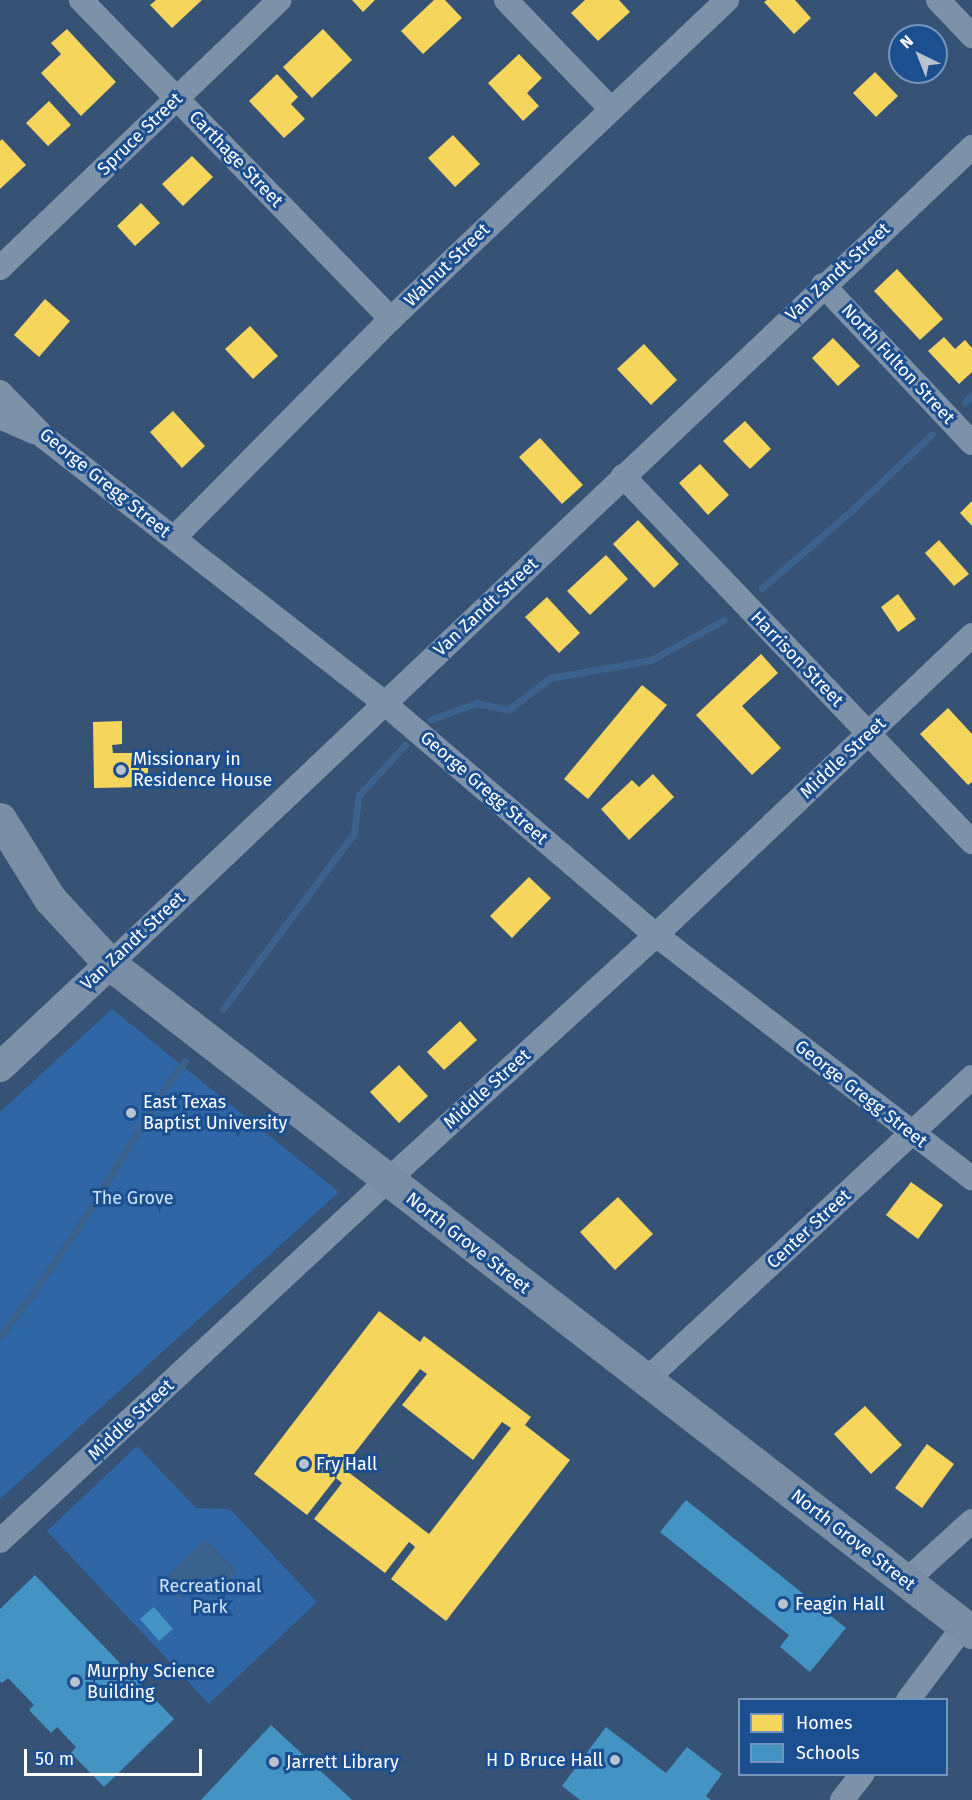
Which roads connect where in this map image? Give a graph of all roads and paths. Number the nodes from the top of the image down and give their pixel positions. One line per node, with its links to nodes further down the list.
1 (81, 0): 7 (street, Carthage Street)
2 (279, 0): 7 (street, Spruce Street)
3 (506, 0): 8 (street)
4 (727, 0): 8 (street, Walnut Street)
5 (938, 0): 6 (street)
6 (972, 36)
7 (177, 98): 10 (street, Spruce Street); 12 (street, Carthage Street)
8 (611, 109): 12 (street, Walnut Street)
9 (972, 147): 11 (street, Van Zandt Street)
10 (0, 268)
11 (824, 285): 16 (street, North Fulton Street); 17 (street, Van Zandt Street)
12 (391, 319): 18 (street, Walnut Street)
13 (0, 392): 15 (street, George Gregg Street)
14 (0, 417): 15 (street)
15 (44, 437): 18 (street, George Gregg Street)
16 (972, 443)
17 (623, 476): 20 (street, Van Zandt Street); 21 (street, Harrison Street)
18 (174, 538): 20 (street, George Gregg Street)
19 (972, 635): 21 (street, Middle Street)
20 (384, 703): 24 (street, George Gregg Street); 25 (street, Van Zandt Street)
21 (868, 734): 23 (street, Harrison Street); 24 (street, Middle Street)
22 (0, 819): 25 (main road, North Grove Street)
23 (972, 842)
24 (656, 935): 28 (street, George Gregg Street); 30 (street, Middle Street)
25 (110, 964): 26 (street, Van Zandt Street); 30 (main road, North Grove Street)
26 (0, 1067)
27 (972, 1077): 28 (street, Center Street)
28 (911, 1134): 29 (street, George Gregg Street); 31 (street, Center Street)
29 (972, 1178)
30 (388, 1180): 31 (main road, North Grove Street); 33 (street, Middle Street)
31 (646, 1380): 34 (main road, North Grove Street)
32 (972, 1521): 34 (street)
33 (0, 1541)
34 (906, 1581): 35 (main road, North Grove Street)
35 (968, 1629): 36 (street)
36 (910, 1698)
37 (860, 1776): 38 (street)
38 (842, 1800)

